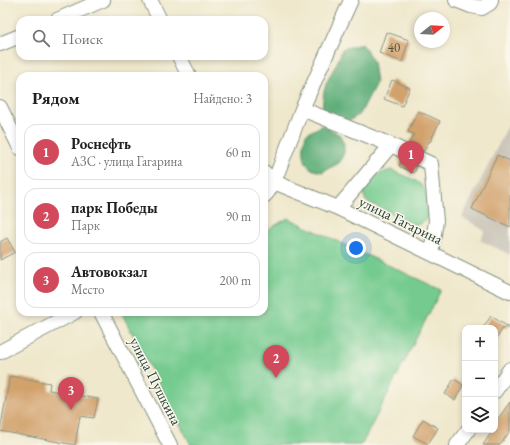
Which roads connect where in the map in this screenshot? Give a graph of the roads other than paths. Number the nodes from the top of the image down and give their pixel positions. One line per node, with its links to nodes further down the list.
1 (103, 0): 6 (street)
2 (150, 0): 7 (street)
3 (351, 0): 13 (street)
4 (456, 0): 5 (street)
5 (491, 0)
6 (66, 16)
7 (158, 16)
8 (16, 38): 9 (street)
9 (0, 44)
10 (181, 60): 11 (street)
11 (187, 72)
12 (0, 107): 14 (street)
13 (302, 110): 15 (street); 16 (street)
14 (16, 140)
15 (390, 145): 17 (street); 18 (street)
16 (269, 177): 17 (street, улица Гагарина)
17 (338, 208): 18 (street, улица Гагарина)
18 (431, 253): 19 (street, улица Гагарина)
19 (510, 292)
20 (68, 316): 22 (street)
21 (103, 316): 26 (street, улица Пушкина)
22 (0, 352)
23 (510, 369): 24 (street)
24 (498, 387)
25 (466, 433): 27 (street)
26 (170, 445)
27 (458, 445)

